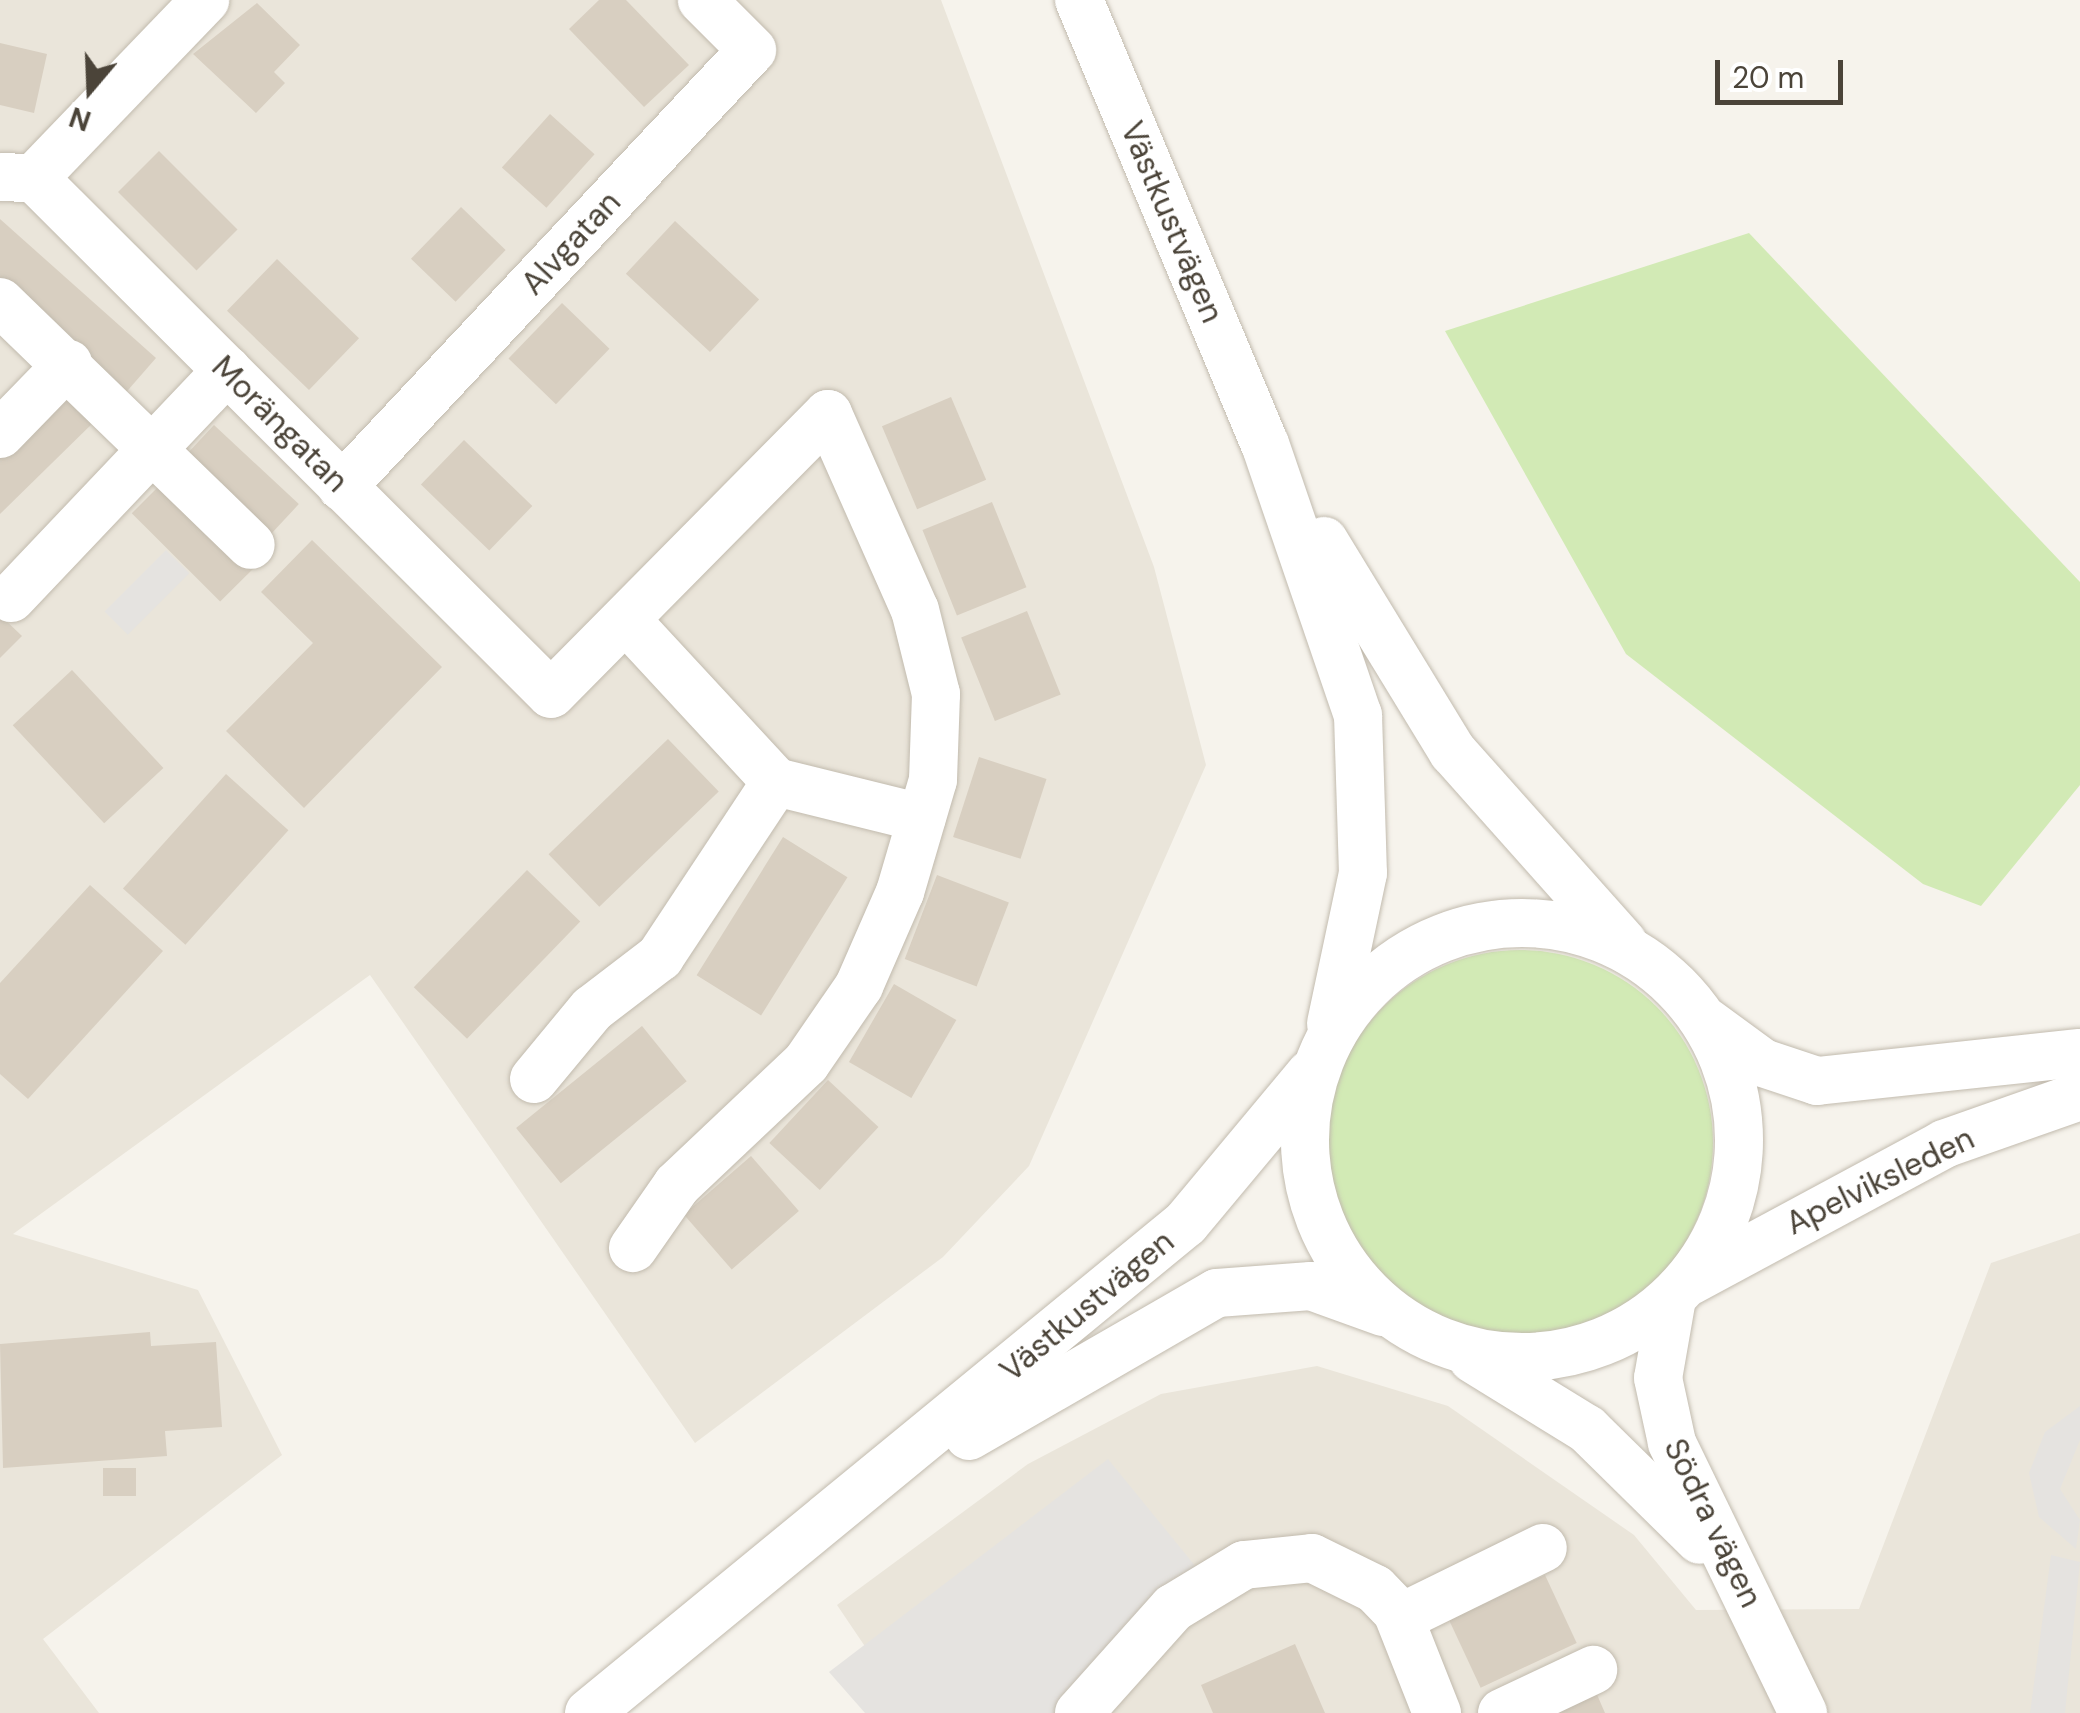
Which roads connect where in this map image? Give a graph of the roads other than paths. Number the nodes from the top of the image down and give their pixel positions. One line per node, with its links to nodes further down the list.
1 (204, 0): 4 (street)
2 (702, 0): 11 (street, Alvgatan)
3 (1079, 0): 9 (street, Västkustvägen)
4 (17, 177): 7 (street, Morängatan)
5 (0, 302): 6 (street)
6 (68, 364): 8 (street); 10 (street)
7 (227, 370): 10 (street); 11 (street, Morängatan)
8 (0, 434)
9 (1266, 444): 17 (street, Västkustvägen); 20 (street, Västkustvägen)
10 (156, 447): 12 (street); 13 (street)
11 (342, 487): 14 (street, Morängatan)
12 (251, 545)
13 (11, 598)
14 (626, 621): 15 (street); 16 (street)
15 (776, 782): 16 (street); 21 (street)
16 (922, 818): 23 (street)
17 (1634, 954): 18 (street, Västkustvägen); 20 (street)
18 (1702, 1018): 19 (street); 24 (street)
19 (2080, 1053)
20 (1322, 1055): 25 (street); 27 (street, Västkustvägen)
21 (534, 1079)
22 (2080, 1096): 24 (street, Apelviksleden)
23 (633, 1248)
24 (1679, 1290): 26 (street, Apelviksleden); 30 (street, Södra vägen)
25 (1396, 1318): 26 (street); 27 (street, Västkustvägen)
26 (1444, 1343): 30 (street, Södra vägen)
27 (830, 1522): 32 (street, Västkustvägen)
28 (1543, 1548): 29 (street)
29 (1400, 1618): 33 (street); 34 (street)
30 (1763, 1628): 36 (street, Södra vägen)
31 (1593, 1670): 35 (street)
32 (589, 1713)
33 (1079, 1713)
34 (1437, 1713)
35 (1502, 1713)
36 (1802, 1713)

